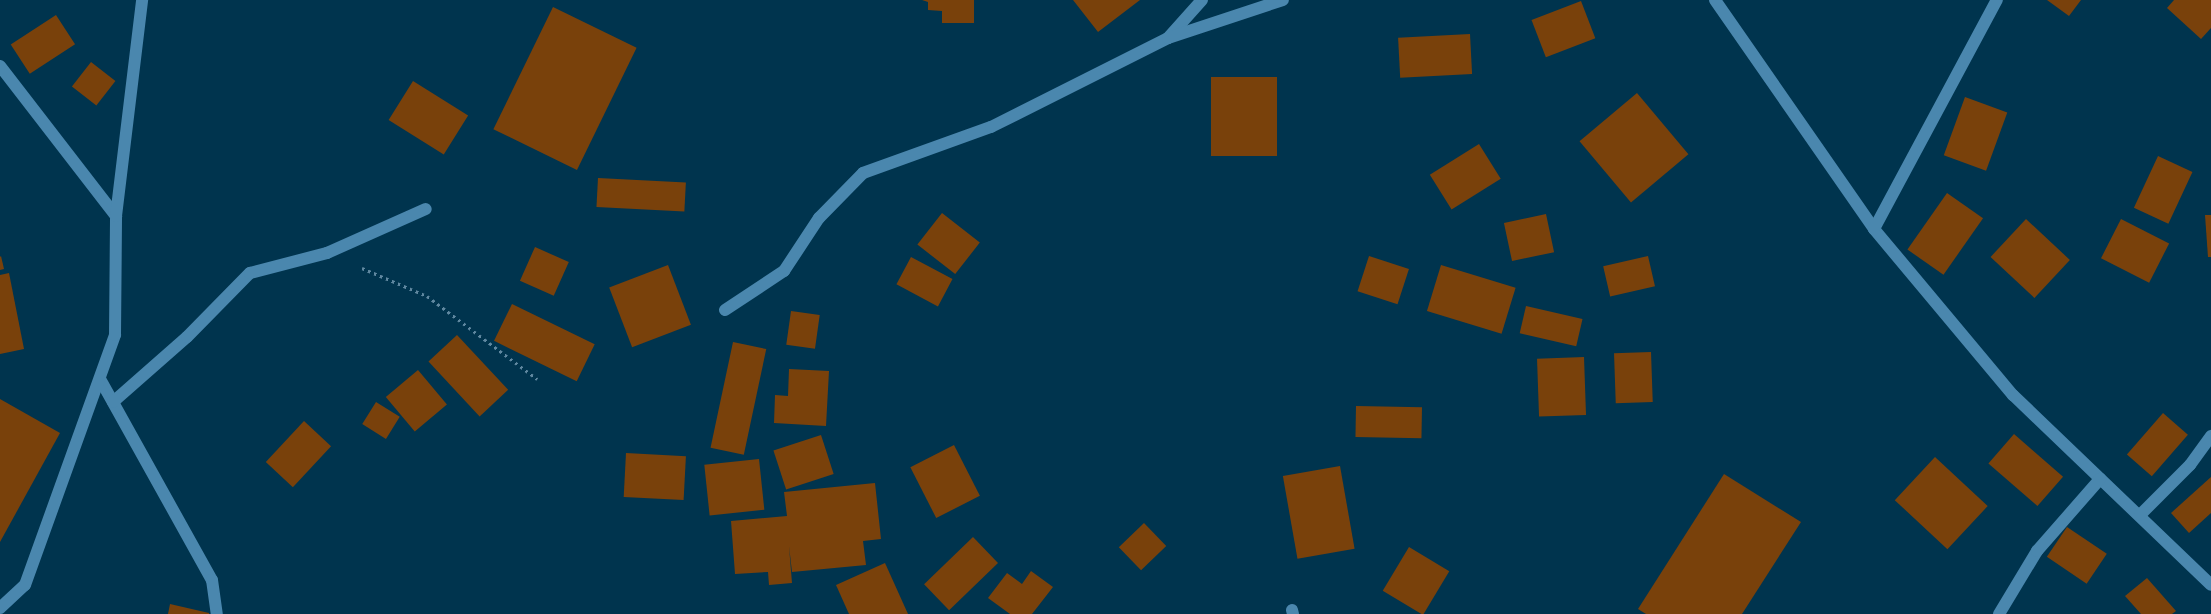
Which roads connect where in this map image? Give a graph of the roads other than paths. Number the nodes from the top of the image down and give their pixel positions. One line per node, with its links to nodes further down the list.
1 (142, 0): 9 (street)
2 (1202, 0): 6 (street)
3 (1283, 0): 6 (street)
4 (1715, 0): 10 (street)
5 (1997, 0): 10 (street)
6 (1168, 38): 11 (street)
7 (0, 66): 9 (street)
8 (426, 209): 13 (street)
9 (116, 216): 12 (street)
10 (1874, 229): 15 (street)
11 (725, 310)
12 (100, 379): 13 (street); 18 (street)
13 (113, 402): 19 (street)
14 (2211, 436): 16 (street)
15 (2100, 479): 16 (street); 20 (street)
16 (2140, 515): 17 (street)
17 (2211, 585)
18 (0, 608)
19 (217, 614)
20 (1999, 614)

